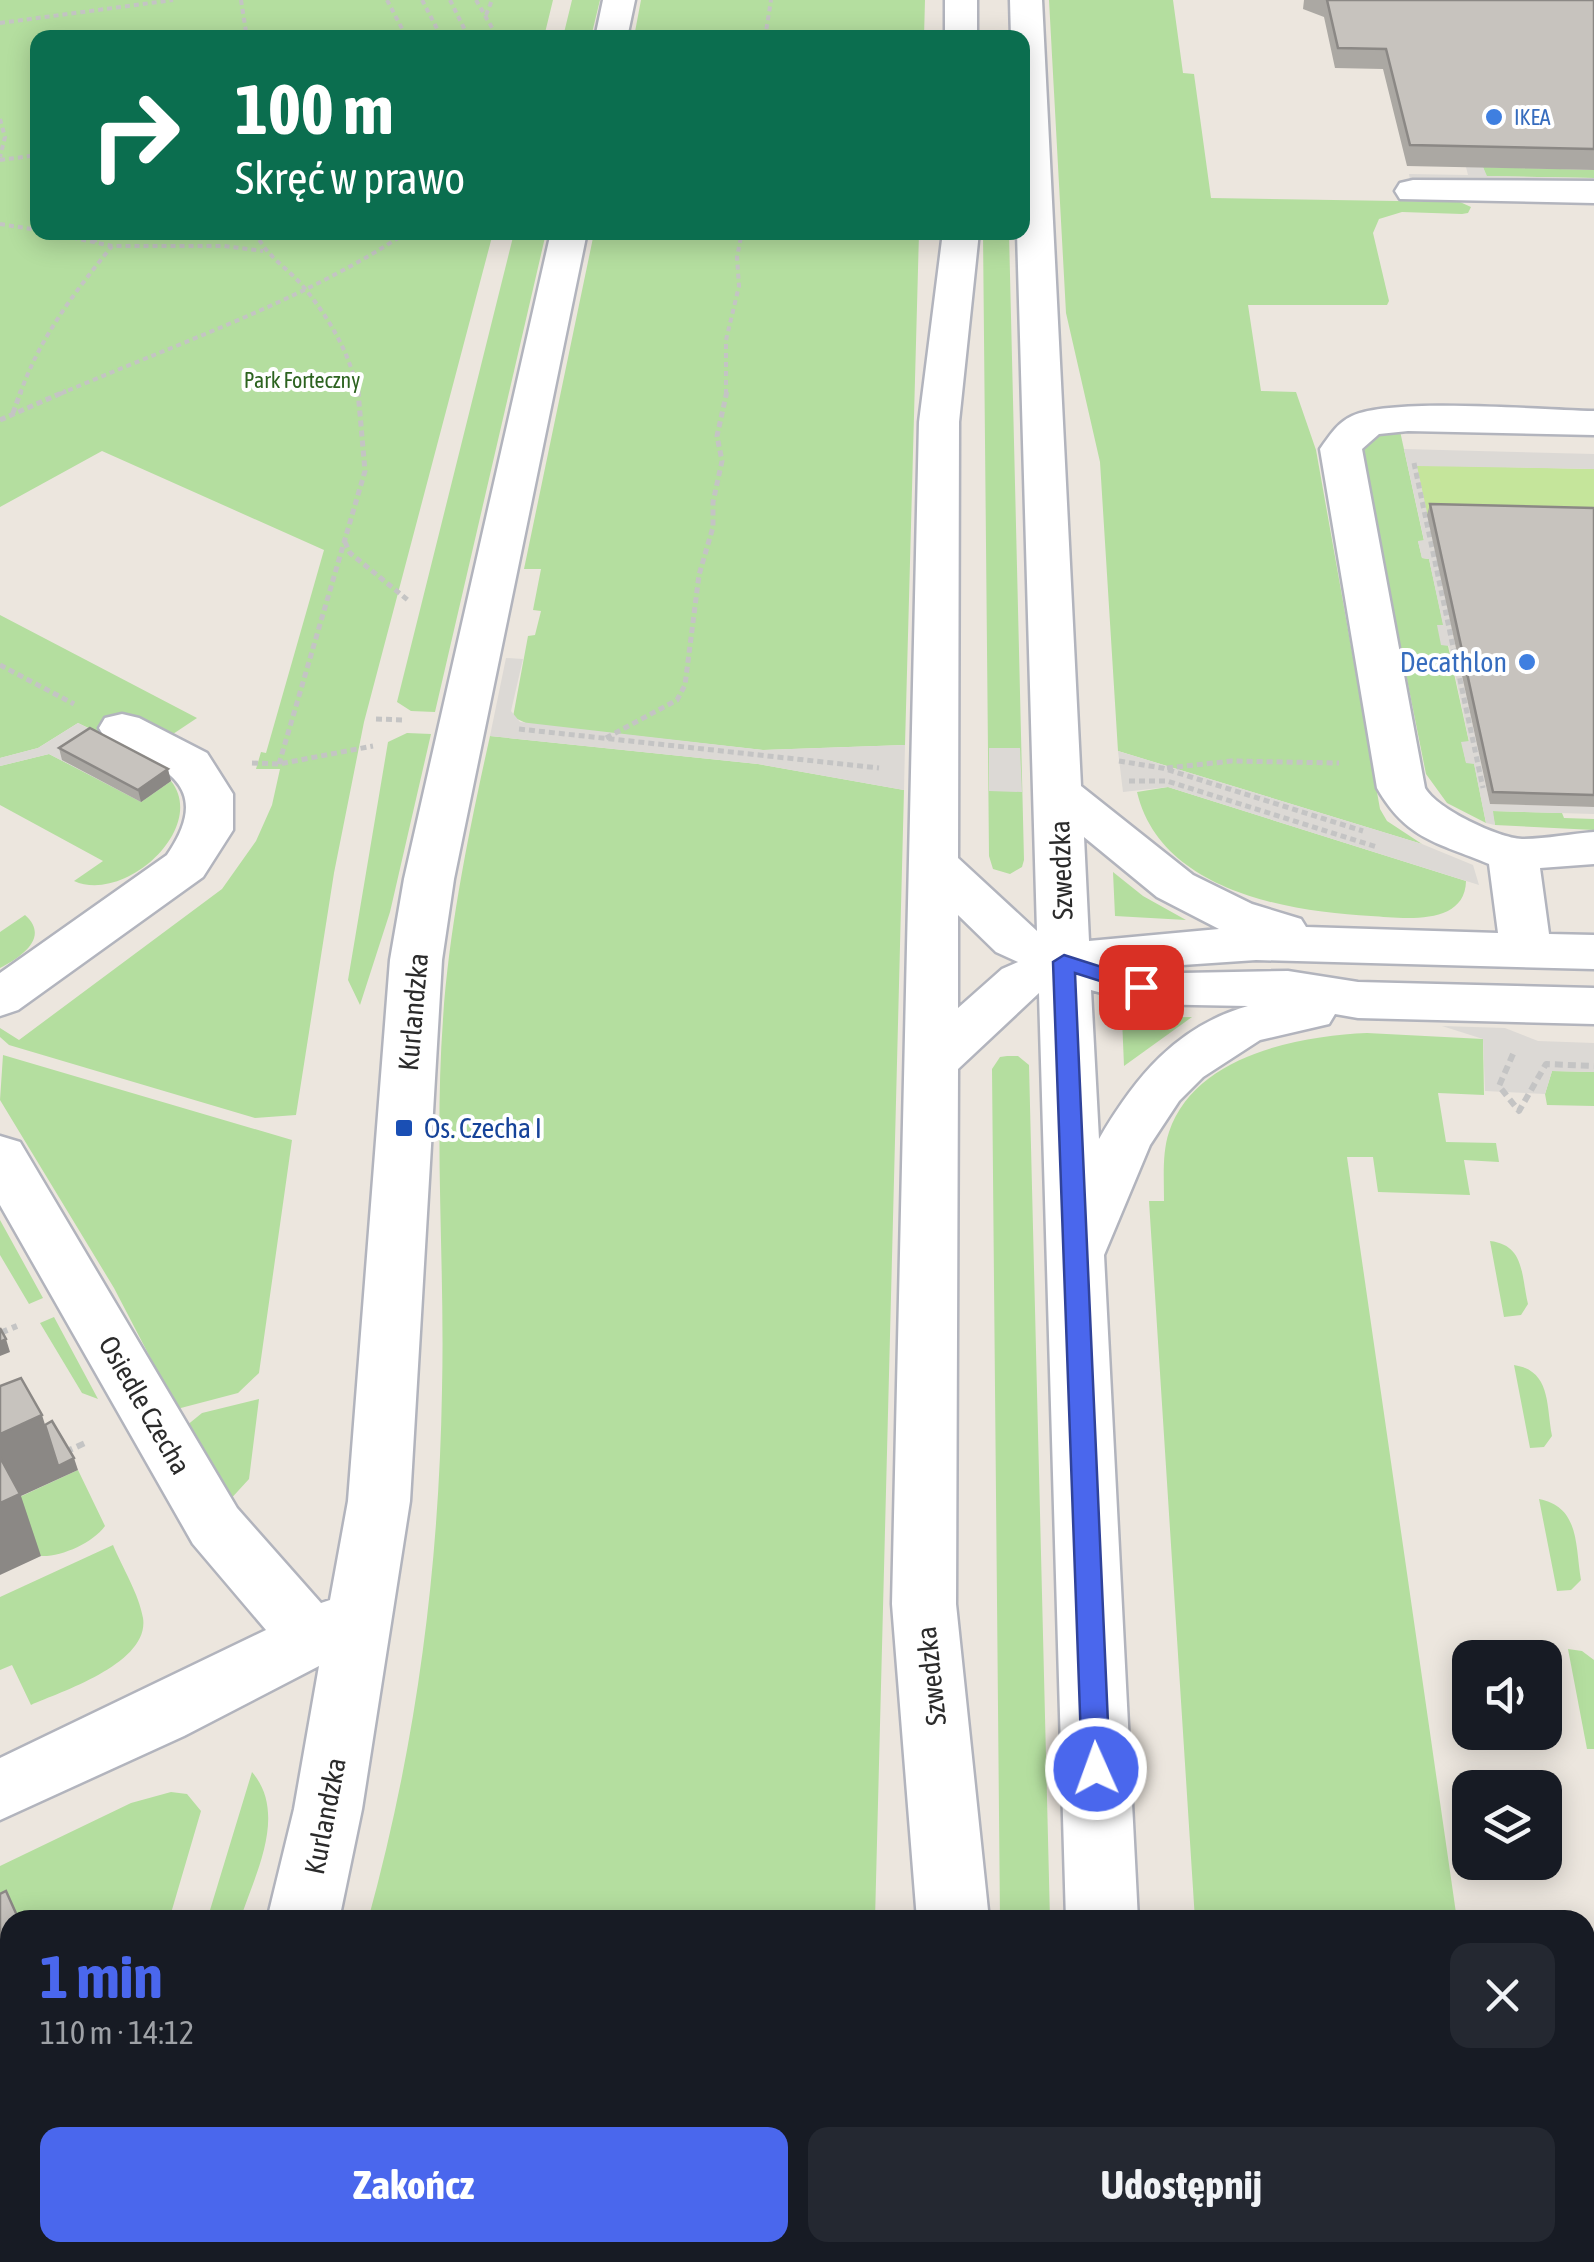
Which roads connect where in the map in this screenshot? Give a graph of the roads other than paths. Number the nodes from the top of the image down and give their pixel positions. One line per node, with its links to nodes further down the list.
1 (620, 0): 4 (street)
2 (961, 0): 5 (street)
3 (1026, 0): 6 (street, Szwedzka)
4 (613, 30)
5 (961, 30)
6 (1027, 30)
7 (1030, 99): 14 (street, Szwedzka)
8 (1413, 190): 9 (street)
9 (1594, 192)
10 (567, 240): 28 (street, Kurlandzka)
11 (959, 240): 17 (street, Szwedzka)
12 (1594, 422): 16 (street)
13 (122, 728): 22 (street)
14 (1058, 792): 18 (street); 21 (street, Szwedzka)
15 (1594, 848): 16 (street)
16 (1504, 852): 19 (street)
17 (931, 860): 21 (street); 25 (street, Szwedzka)
18 (1355, 944): 19 (street); 21 (street)
19 (1526, 950): 20 (street)
20 (1594, 952)
21 (1064, 962): 23 (street); 25 (street); 27 (street, Szwedzka)
22 (0, 998)
23 (1358, 1000): 24 (street); 27 (street)
24 (1594, 1006)
25 (931, 1063): 31 (street, Szwedzka)
26 (0, 1156): 28 (street, Osiedle Czecha)
27 (1077, 1267): 32 (street, Szwedzka)
28 (336, 1626): 29 (street); 30 (street, Kurlandzka)
29 (0, 1790)
30 (305, 1910)
31 (953, 1910)
32 (1102, 1910)

